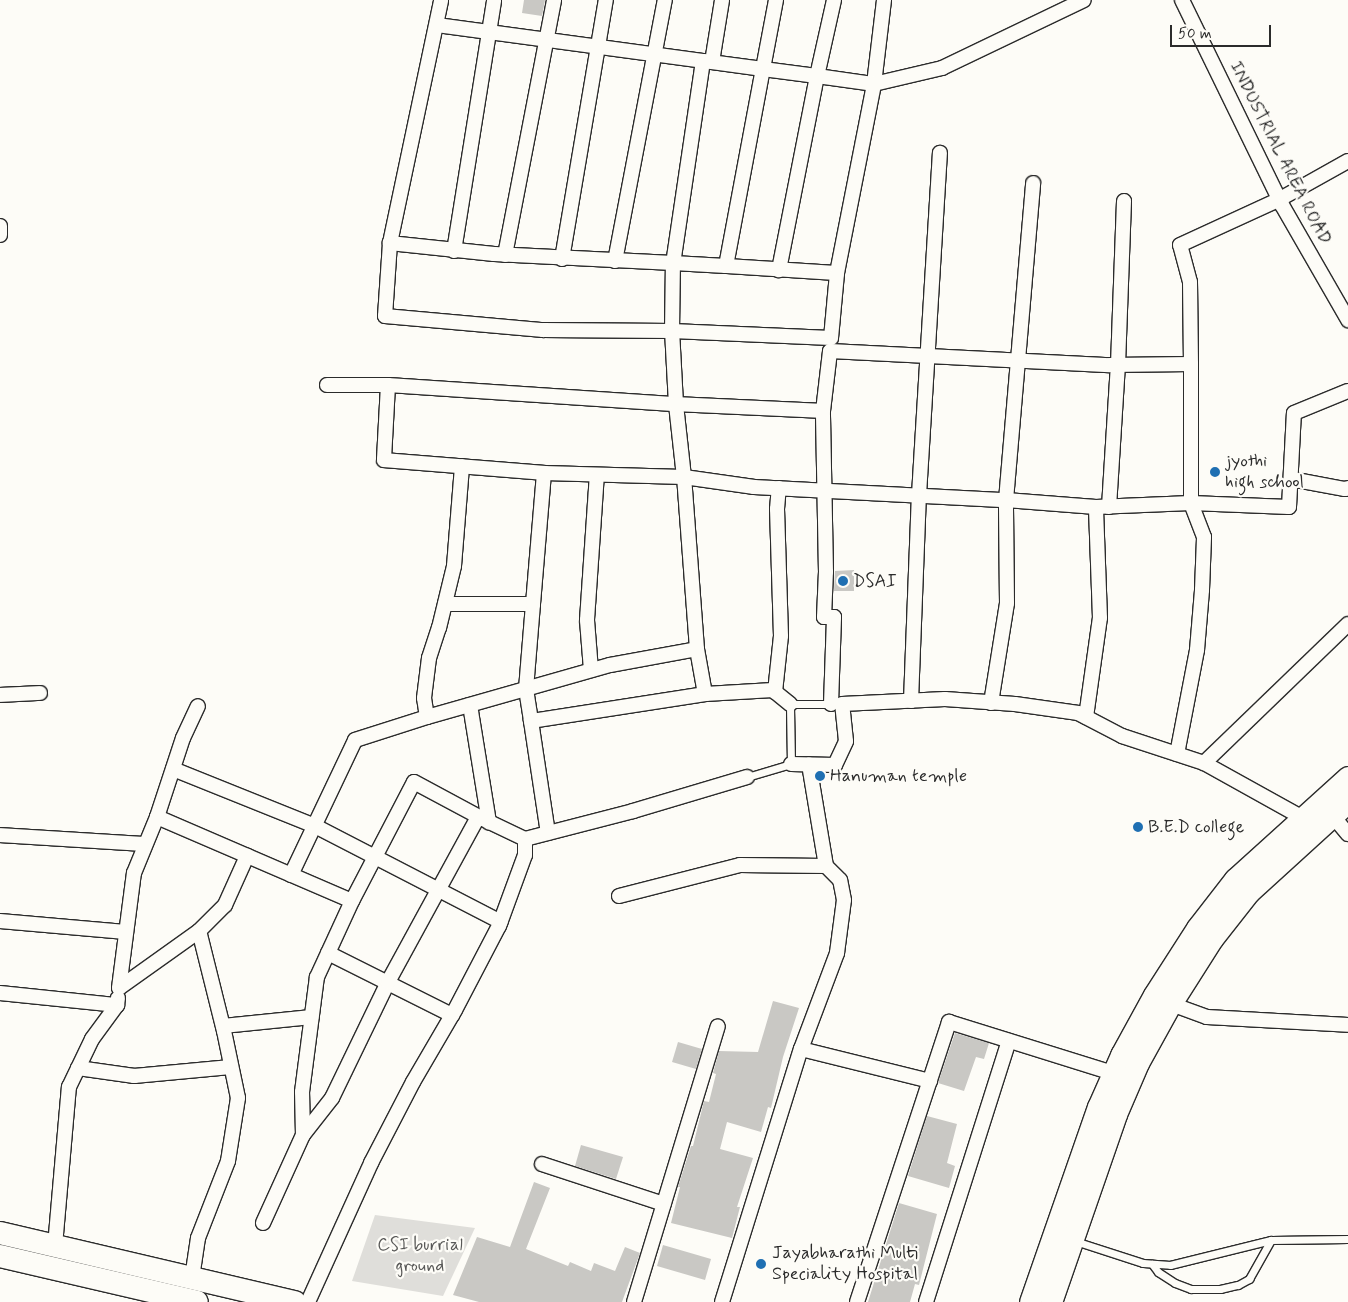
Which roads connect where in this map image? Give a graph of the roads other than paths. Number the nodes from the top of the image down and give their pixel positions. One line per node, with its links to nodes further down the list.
1 (441, 0): 12 (street)
2 (494, 0): 13 (street)
3 (554, 0): 14 (street)
4 (606, 0): 15 (street)
5 (665, 0): 16 (street)
6 (722, 0): 17 (street)
7 (776, 0): 18 (street)
8 (834, 0): 19 (street)
9 (884, 0): 20 (street)
10 (1084, 0): 20 (street)
11 (1182, 0): 24 (street, INDUSTRIAL AREA ROAD)
12 (437, 25): 13 (street); 28 (street)
13 (488, 32): 14 (street); 29 (street)
14 (547, 40): 15 (street); 30 (street)
15 (597, 47): 16 (street); 31 (street)
16 (655, 54): 17 (street); 32 (street)
17 (708, 62): 18 (street); 33 (street)
18 (763, 70): 19 (street); 34 (street)
19 (817, 76): 20 (street); 35 (street)
20 (874, 84): 36 (street)
21 (940, 152): 40 (street)
22 (1348, 161): 24 (street)
23 (1033, 183): 41 (street)
24 (1280, 200): 37 (street, INDUSTRIAL AREA ROAD); 42 (street)
25 (1124, 202): 43 (street)
26 (0, 226): 27 (street)
27 (0, 235)
28 (390, 244): 29 (street); 38 (street)
29 (454, 251): 30 (street)
30 (506, 255): 31 (street)
31 (562, 259): 32 (street)
32 (615, 261): 33 (street)
33 (673, 263): 34 (street); 38 (street)
34 (726, 266): 35 (street)
35 (779, 270): 36 (street)
36 (837, 273): 39 (street)
37 (1348, 320)
38 (672, 331): 39 (street); 47 (street)
39 (830, 345): 40 (street); 48 (street)
40 (927, 356): 41 (street); 57 (street)
41 (1017, 359): 43 (street); 58 (street)
42 (1192, 364): 43 (street); 59 (street)
43 (1118, 365): 60 (street)
44 (327, 385): 45 (street)
45 (388, 385): 47 (street); 49 (street)
46 (1348, 391): 53 (street)
47 (676, 404): 48 (street); 52 (street)
48 (823, 411): 56 (street)
49 (462, 466): 50 (street); 61 (street)
50 (544, 473): 51 (street); 62 (street)
51 (597, 474): 52 (street); 65 (street)
52 (684, 477): 54 (street); 64 (street)
53 (1291, 479): 55 (street); 59 (street)
54 (779, 488): 56 (street); 67 (street)
55 (1348, 488)
56 (824, 490): 57 (street); 75 (street)
57 (918, 495): 58 (street); 71 (street)
58 (1006, 500): 60 (street); 72 (street)
59 (1191, 504): 60 (street); 80 (street)
60 (1103, 507): 78 (street)
61 (445, 604): 62 (street); 77 (street)
62 (533, 604): 66 (street)
63 (1348, 624): 81 (street)
64 (698, 649): 65 (street); 69 (street)
65 (591, 670): 66 (street)
66 (526, 689): 73 (street); 79 (street)
67 (775, 692): 69 (street); 74 (street)
68 (40, 693): 70 (street)
69 (705, 694): 79 (street)
70 (0, 695)
71 (911, 701): 72 (street); 75 (street)
72 (991, 703): 78 (street)
73 (470, 704): 77 (street); 89 (street)
74 (790, 704): 75 (lane); 82 (lane)
75 (836, 704): 83 (street)
76 (198, 706): 84 (street)
77 (427, 717): 91 (street)
78 (1086, 717): 80 (street)
79 (531, 720): 92 (street)
80 (1177, 754): 81 (street)
81 (1204, 763): 90 (street)
82 (791, 764): 83 (street); 85 (lane)
83 (809, 764): 99 (street)
84 (173, 768): 88 (street); 91 (street)
85 (747, 777): 92 (street)
86 (1348, 777): 90 (main road)
87 (1340, 808): 90 (main road); 93 (street)
88 (157, 817): 96 (street); 97 (street)
89 (484, 819): 95 (street); 98 (street); 101 (street)
90 (1307, 824): 112 (main road)
91 (314, 826): 98 (street); 100 (street)
92 (548, 833): 95 (street)
93 (1348, 834)
94 (0, 835): 96 (street)
95 (525, 839): 105 (street)
96 (145, 844): 107 (street)
97 (247, 856): 100 (street); 106 (street)
98 (376, 856): 101 (street); 103 (street)
99 (826, 866): 102 (street); 120 (street)
100 (291, 875): 103 (street)
101 (439, 888): 105 (street); 109 (street)
102 (619, 896)
103 (352, 901): 108 (street)
104 (0, 921): 107 (street)
105 (501, 922): 114 (street)
106 (199, 931): 110 (street); 117 (street)
107 (126, 932): 110 (street)
108 (328, 953): 109 (street); 115 (street)
109 (388, 982): 114 (street); 125 (street)
110 (119, 988): 113 (street)
111 (0, 993): 113 (street)
112 (1162, 1000): 116 (street); 123 (main road); 130 (main road)
113 (117, 1005): 122 (street)
114 (452, 1015): 138 (street)
115 (312, 1017): 117 (street); 125 (street)
116 (1348, 1025)
117 (223, 1026): 121 (street)
118 (718, 1026): 127 (street)
119 (1009, 1041): 123 (street); 124 (street); 142 (street)
120 (801, 1049): 124 (street); 140 (street)
121 (231, 1067): 122 (street); 136 (street)
122 (78, 1068): 133 (street)
123 (1113, 1072): 130 (main road)
124 (930, 1081): 141 (street)
125 (303, 1135): 128 (street)
126 (542, 1164): 127 (street)
127 (664, 1204): 139 (street)
128 (263, 1223)
129 (0, 1233): 133 (highway)
130 (1062, 1237): 135 (lane); 143 (main road); 144 (main road)
131 (1348, 1239): 132 (lane)
132 (1271, 1240): 135 (lane); 135 (lane)
133 (55, 1246): 136 (highway)
134 (0, 1256): 136 (highway)
135 (1152, 1264)
136 (190, 1293): 137 (highway)
137 (295, 1302)
138 (308, 1302)
139 (634, 1302)
140 (722, 1302)
141 (857, 1302)
142 (926, 1302)
143 (1030, 1302)
144 (1051, 1302)

